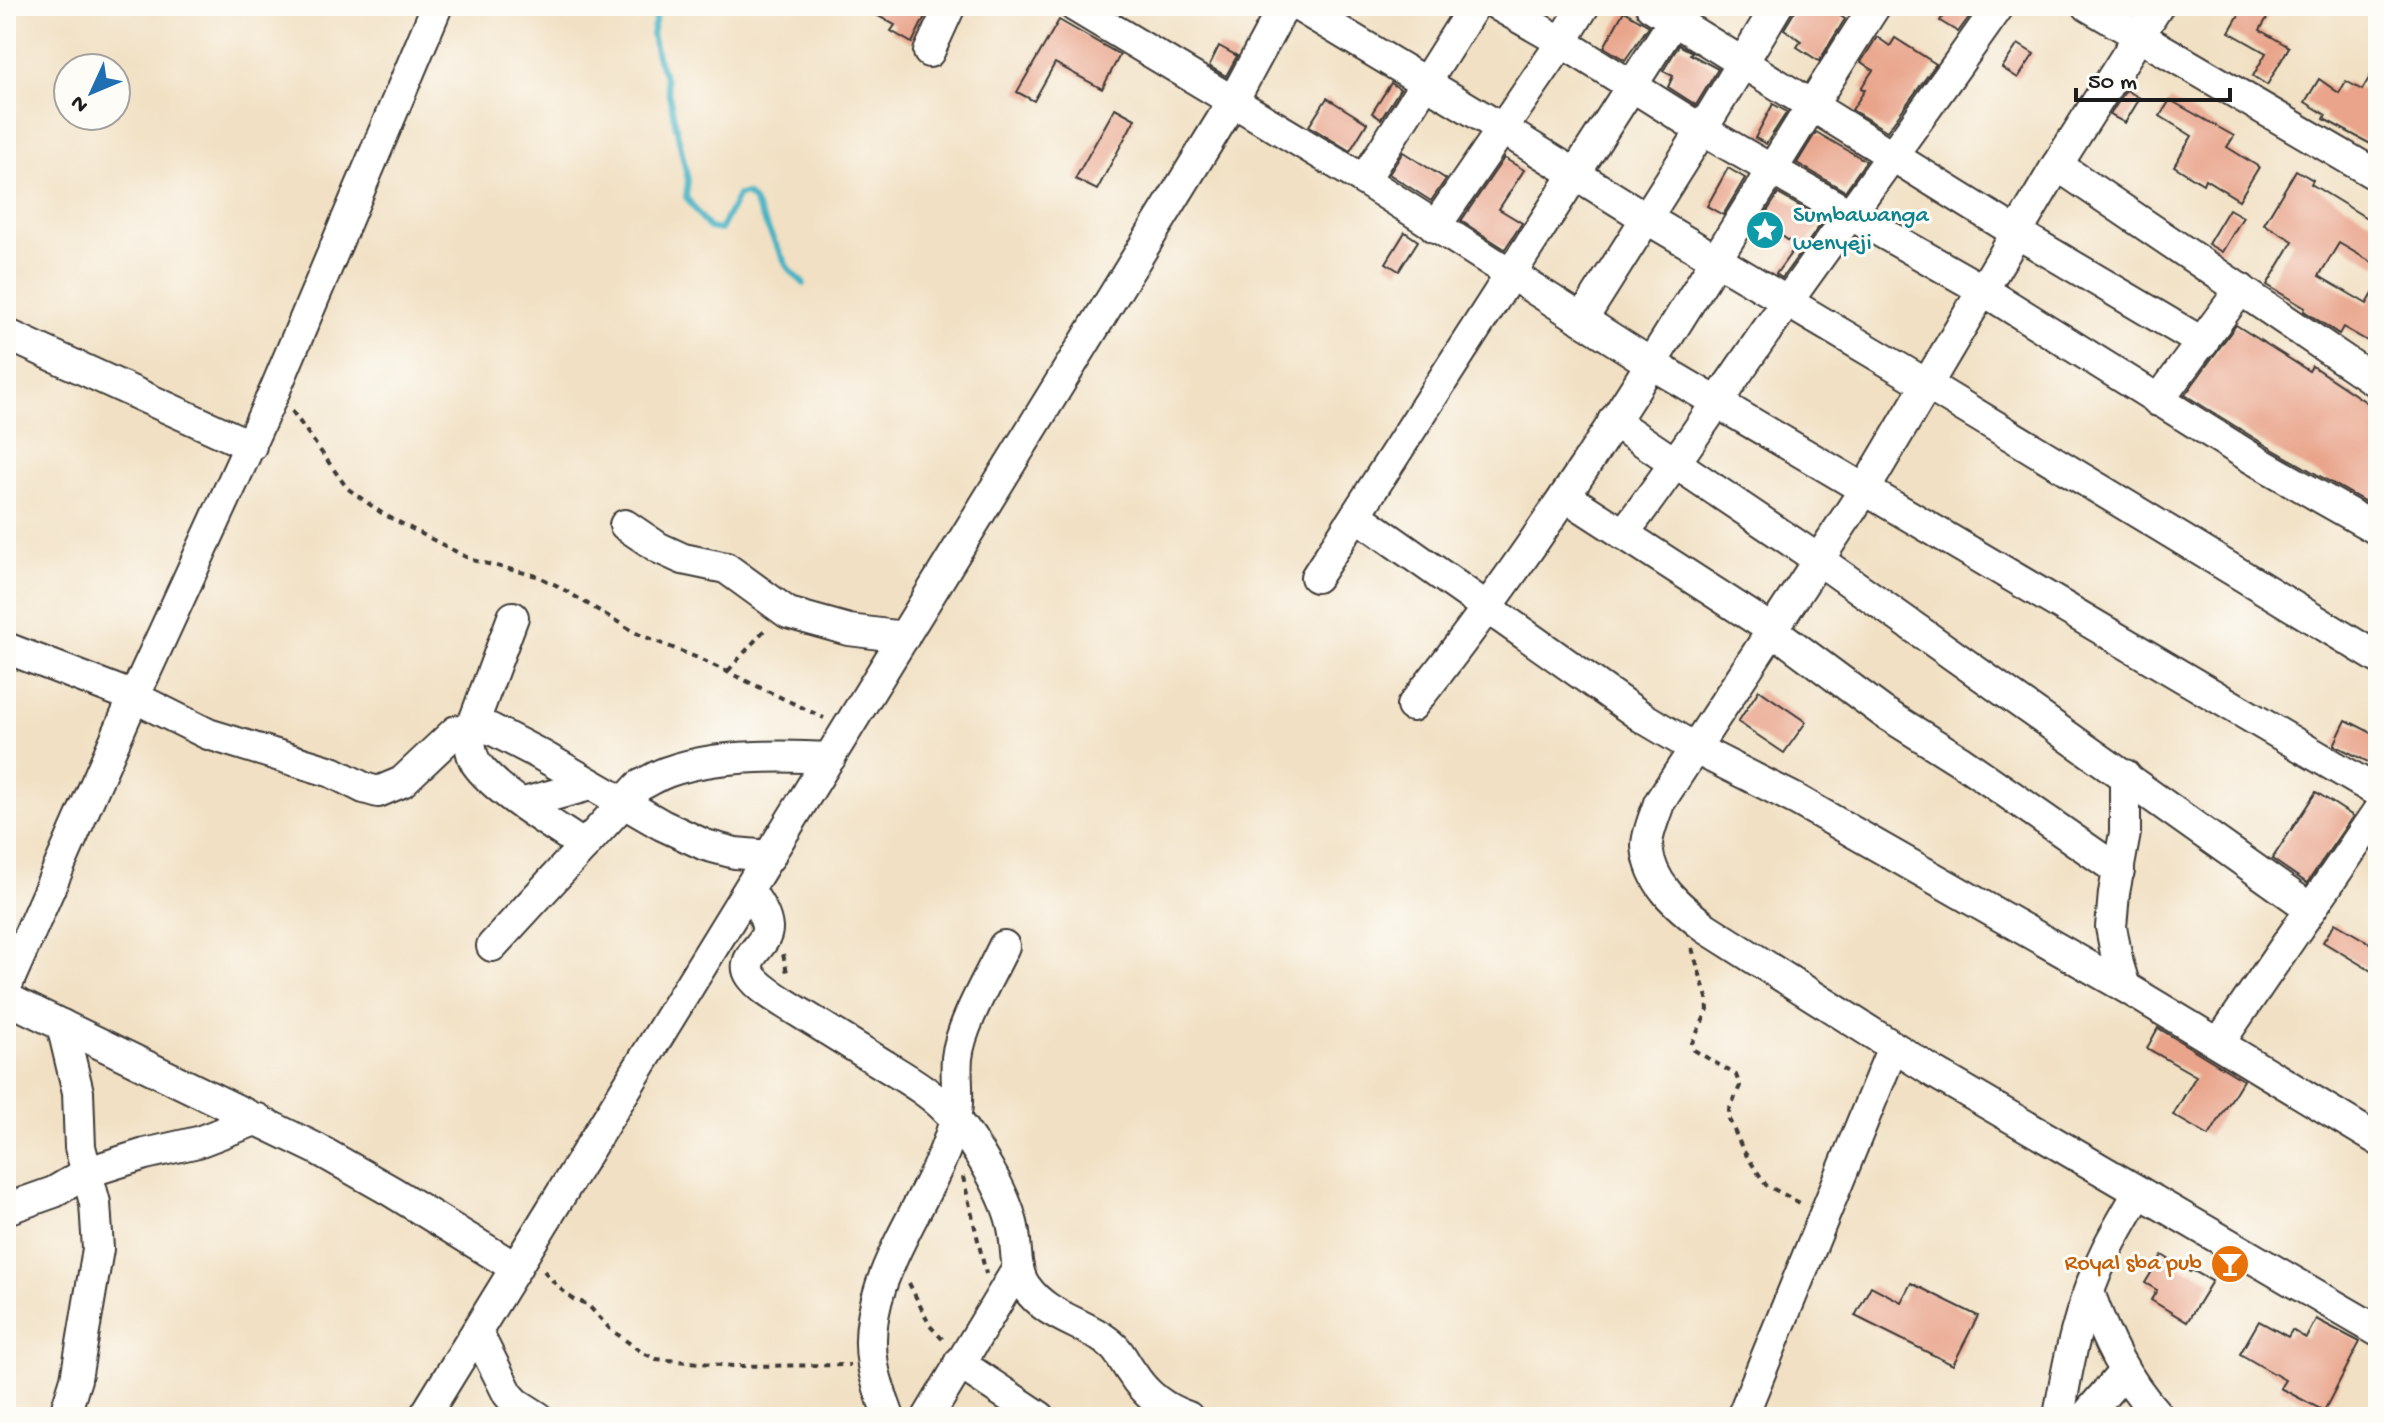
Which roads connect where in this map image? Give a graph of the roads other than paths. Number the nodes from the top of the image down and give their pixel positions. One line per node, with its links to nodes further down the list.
1 (437, 6): 49 (street)
2 (950, 6): 17 (street)
3 (1074, 6): 21 (street)
4 (1284, 6): 21 (street)
5 (1298, 6): 19 (street)
6 (1474, 6): 19 (street)
7 (1499, 6): 16 (street)
8 (1584, 6): 16 (street)
9 (1777, 6): 18 (street)
10 (1875, 6): 22 (street)
11 (1999, 6): 25 (street)
12 (2088, 6): 15 (street)
13 (2158, 6): 15 (street)
14 (1670, 11): 18 (street); 20 (street)
15 (2139, 36): 26 (street); 28 (street)
16 (1562, 42): 20 (street); 23 (street)
17 (929, 52)
18 (1743, 63): 22 (street); 24 (street)
19 (1427, 82): 23 (street); 30 (street)
20 (1633, 85): 24 (street); 29 (street)
21 (1232, 103): 30 (street); 62 (street)
22 (1811, 105): 25 (street); 27 (street)
23 (1501, 128): 29 (street); 33 (street)
24 (1702, 130): 27 (street); 32 (street)
25 (1892, 154): 31 (street); 34 (street)
26 (2057, 165): 34 (street); 37 (street)
27 (1772, 169): 31 (street); 35 (street)
28 (2377, 172)
29 (1576, 174): 32 (street); 36 (street)
30 (1364, 180): 33 (street)
31 (1853, 214): 38 (street); 39 (street)
32 (1646, 218): 35 (street); 40 (street)
33 (1435, 227): 36 (street)
34 (2017, 233): 38 (street); 42 (street)
35 (1716, 259): 39 (street); 43 (street)
36 (1512, 275): 40 (street); 53 (street)
37 (2241, 289): 42 (street); 44 (street)
38 (1983, 290): 45 (street); 46 (street)
39 (1787, 302): 45 (street); 47 (street)
40 (1582, 320): 43 (street)
41 (6, 334): 49 (street)
42 (2203, 343): 46 (street)
43 (1650, 363): 47 (street); 48 (street)
44 (2378, 383)
45 (1926, 384): 51 (street); 64 (street)
46 (2158, 401): 55 (street)
47 (1719, 402): 50 (street); 51 (street)
48 (1613, 421): 50 (street); 52 (street)
49 (251, 446): 65 (street)
50 (1677, 464): 56 (street); 57 (street)
51 (1865, 489): 57 (street); 72 (street)
52 (1565, 496): 56 (street); 59 (street)
53 (1356, 515): 58 (street); 59 (street)
54 (625, 525): 62 (street)
55 (2378, 530)
56 (1623, 534): 61 (street)
57 (1819, 560): 61 (street); 70 (street)
58 (1316, 577)
59 (1487, 606): 66 (street); 68 (street)
60 (513, 617): 67 (street)
61 (1774, 631): 68 (street); 78 (street)
62 (904, 637): 69 (street)
63 (6, 648): 65 (street)
64 (2378, 658)
65 (134, 697): 67 (street); 83 (street)
66 (1412, 706)
67 (472, 727): 71 (street); 73 (street)
68 (1696, 749): 84 (street); 88 (street)
69 (830, 758): 74 (street); 77 (street)
70 (2125, 775): 78 (street); 80 (street)
71 (590, 785): 73 (street); 74 (street)
72 (2378, 792)
73 (524, 803): 76 (street)
74 (622, 804): 76 (street); 77 (street)
75 (2378, 811): 80 (street)
76 (584, 846): 81 (street)
77 (770, 856): 79 (street)
78 (2119, 871): 84 (street)
79 (749, 890): 90 (street); 95 (street)
80 (2311, 909): 87 (street)
81 (492, 946)
82 (1004, 946): 90 (street)
83 (6, 987)
84 (2125, 987): 87 (street)
85 (6, 998): 86 (street)
86 (62, 1025): 89 (street); 92 (street)
87 (2219, 1043): 91 (street)
88 (1893, 1047): 93 (street); 110 (street)
89 (258, 1119): 92 (street); 95 (street)
90 (955, 1119): 96 (street); 106 (street)
91 (2378, 1140)
92 (88, 1172): 94 (street); 103 (street)
93 (2139, 1192): 97 (street); 98 (street)
94 (6, 1209)
95 (522, 1259): 99 (street)
96 (1018, 1268): 100 (street); 109 (street)
97 (2089, 1292): 101 (street); 111 (street)
98 (2378, 1331)
99 (477, 1332): 104 (street); 105 (street)
100 (962, 1358): 107 (street); 108 (street)
101 (2124, 1372): 102 (street); 112 (street)
102 (2151, 1413)
103 (64, 1417)
104 (424, 1417)
105 (538, 1417)
106 (889, 1417)
107 (928, 1417)
108 (1040, 1417)
109 (1188, 1417)
110 (1742, 1417)
111 (2059, 1417)
112 (2085, 1417)

